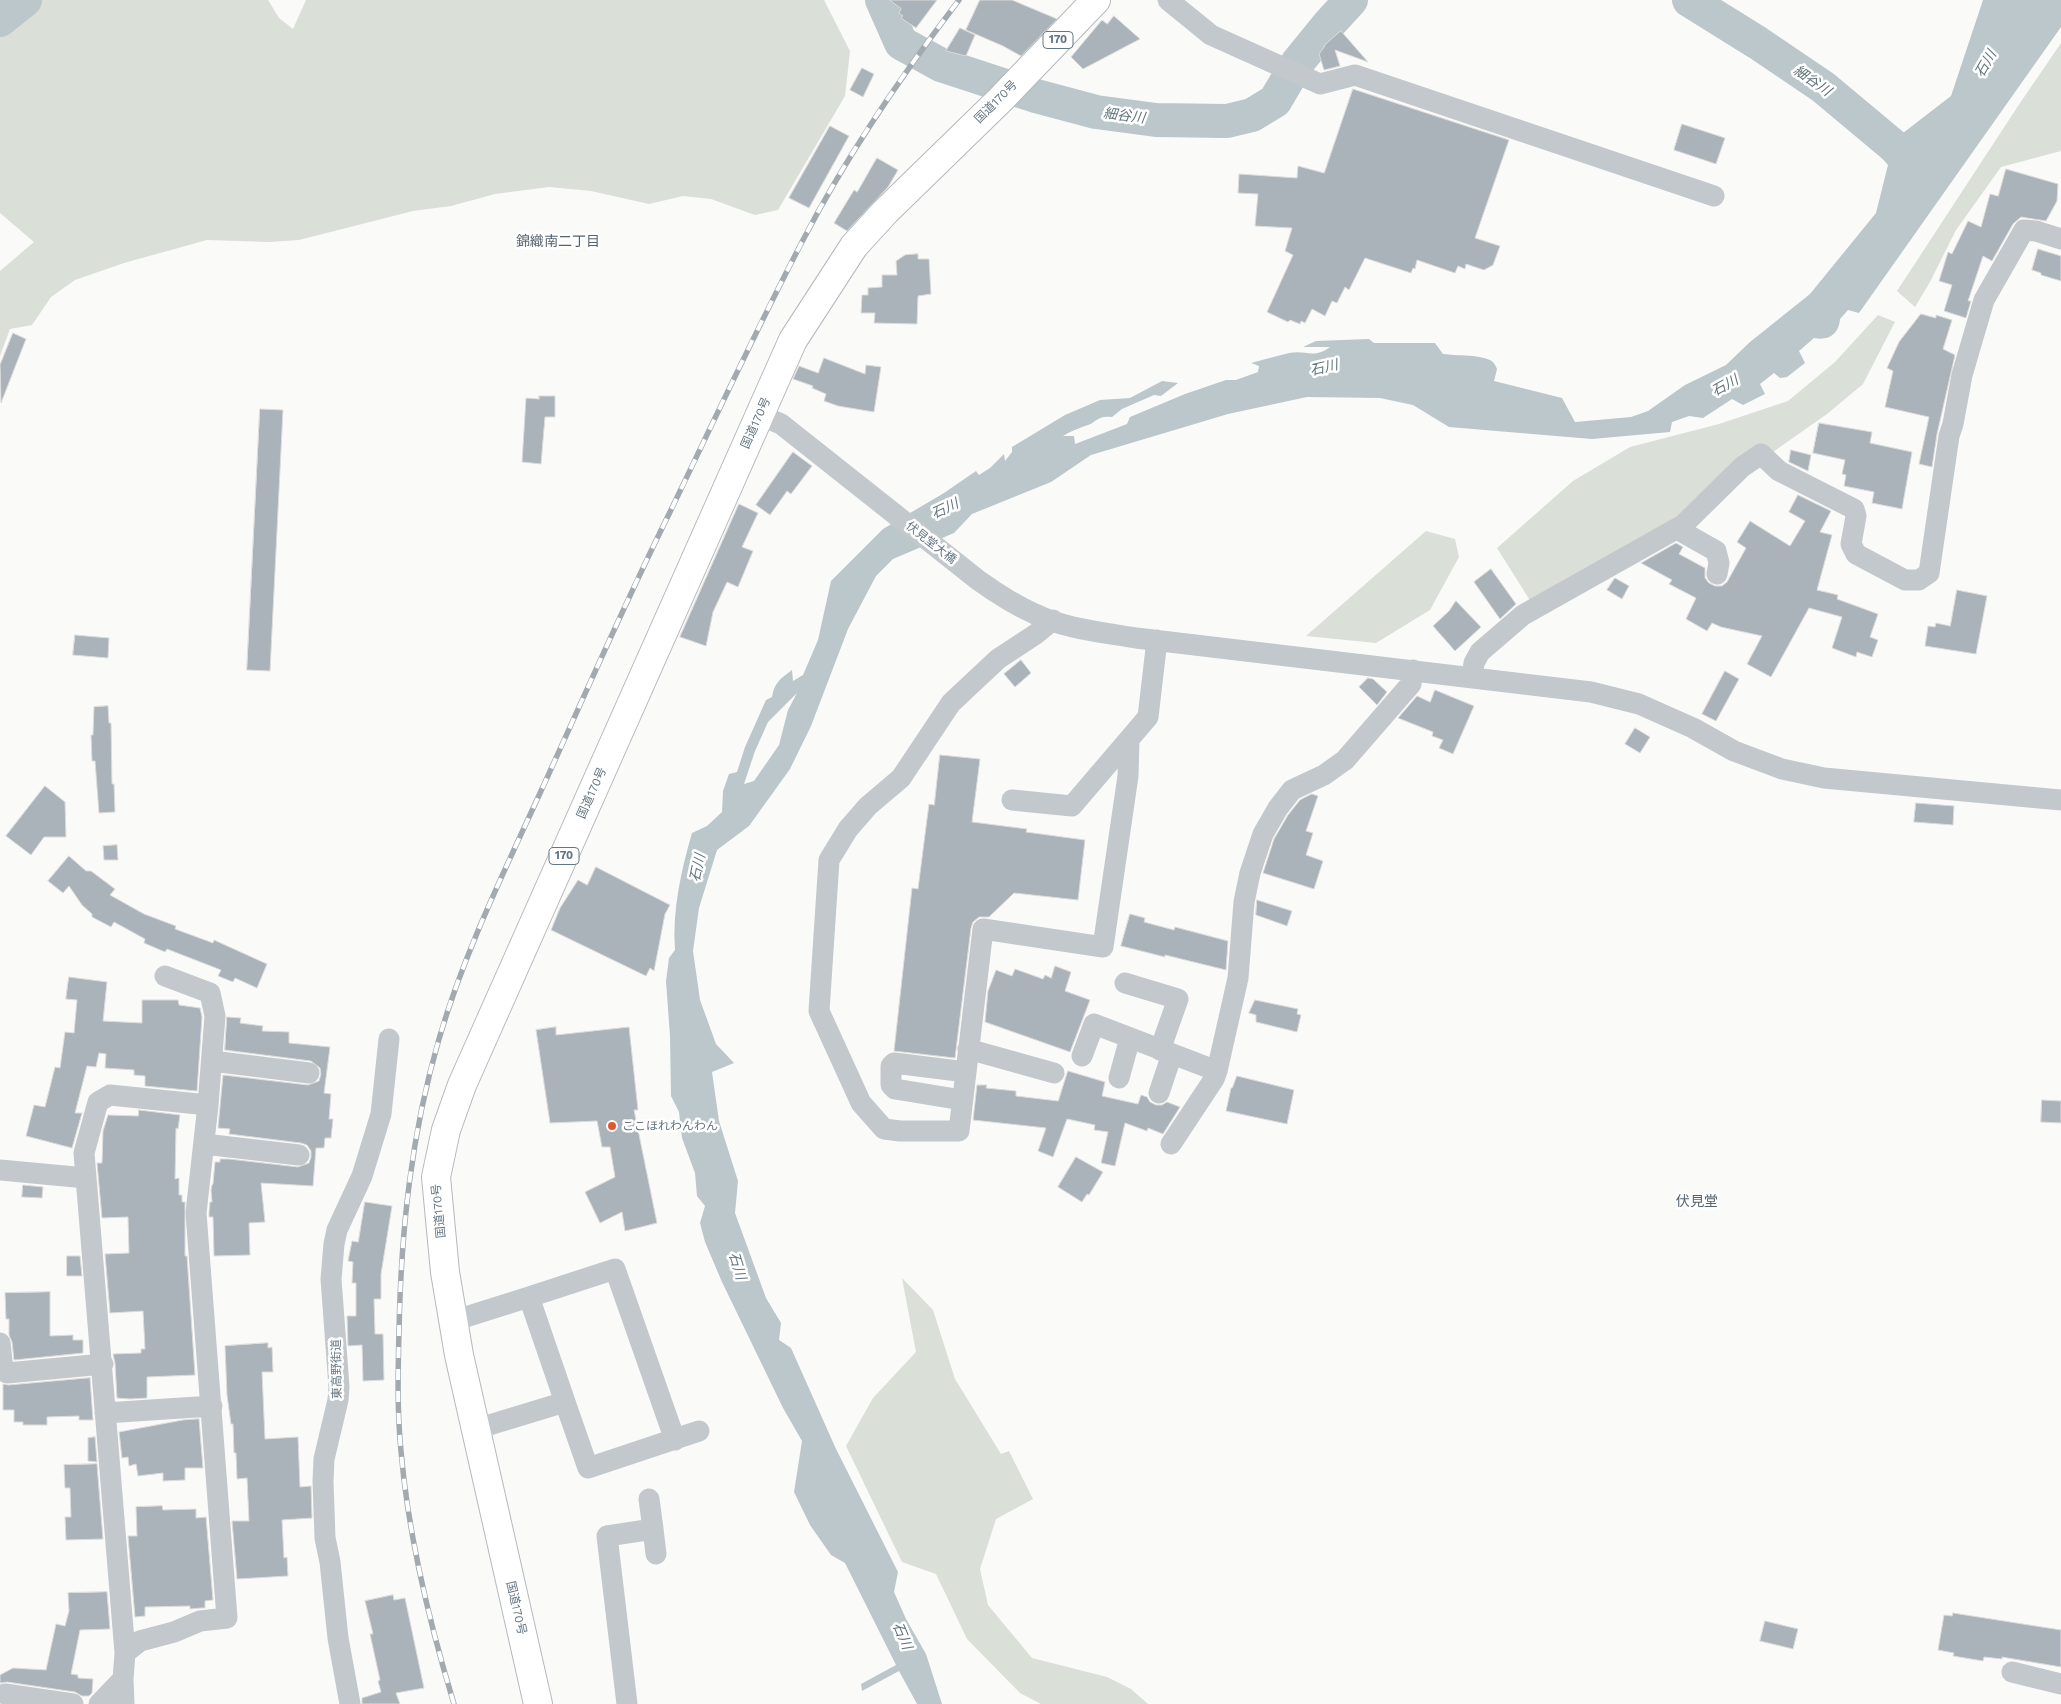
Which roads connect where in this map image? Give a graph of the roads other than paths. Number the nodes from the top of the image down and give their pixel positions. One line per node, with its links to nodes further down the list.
1 (1096, 0): 5 (highway, 国道170号 / 170)
2 (1168, 0): 3 (street)
3 (1714, 196)
4 (2061, 239): 6 (street)
5 (760, 415): 8 (street, 伏見堂大橋); 37 (highway, 国道170号 / 170)
6 (1677, 529): 7 (street); 11 (street)
7 (1717, 574)
8 (1044, 617): 9 (street, 伏見堂大橋); 29 (street)
9 (1157, 640): 10 (street, 伏見堂大橋); 12 (street)
10 (1412, 670): 11 (street, 伏見堂大橋); 23 (street)
11 (1472, 677): 14 (street, 伏見堂大橋)
12 (1129, 740): 13 (street); 19 (street)
13 (1012, 800)
14 (2061, 800)
15 (165, 976): 22 (street)
16 (1125, 983): 20 (street)
17 (1130, 1038): 20 (street); 21 (street); 27 (street)
18 (389, 1039): 57 (street, 東高野街道)
19 (968, 1049): 24 (street); 26 (street)
20 (1166, 1052): 23 (street); 28 (street)
21 (1082, 1056)
22 (212, 1061): 25 (street); 30 (street)
23 (1216, 1071): 32 (street)
24 (966, 1072): 29 (street); 29 (street)
25 (309, 1073)
26 (1054, 1073)
27 (1120, 1078)
28 (1159, 1093)
29 (962, 1100)
30 (208, 1105): 31 (street); 35 (street)
31 (204, 1144): 33 (street); 41 (street)
32 (1170, 1144)
33 (299, 1155)
34 (0, 1170): 35 (street)
35 (86, 1178): 39 (street)
36 (529, 1297): 37 (street); 40 (street); 45 (street)
37 (453, 1320): 43 (highway, 国道170号 / 170)
38 (0, 1342): 39 (street)
39 (103, 1364): 42 (street)
40 (565, 1402): 43 (street); 45 (street)
41 (212, 1406): 42 (street); 49 (street)
42 (105, 1413): 49 (street)
43 (476, 1430): 58 (highway, 国道170号 / 170)
44 (699, 1431): 45 (street)
45 (674, 1440)
46 (649, 1499): 47 (street)
47 (654, 1529): 48 (street); 59 (street)
48 (656, 1554)
49 (126, 1653): 51 (street)
50 (2012, 1672): 52 (street)
51 (123, 1679): 55 (street); 56 (street)
52 (2061, 1684)
53 (5, 1694): 54 (street)
54 (72, 1704)
55 (99, 1704)
56 (124, 1704)
57 (350, 1704)
58 (538, 1704)
59 (627, 1704)

